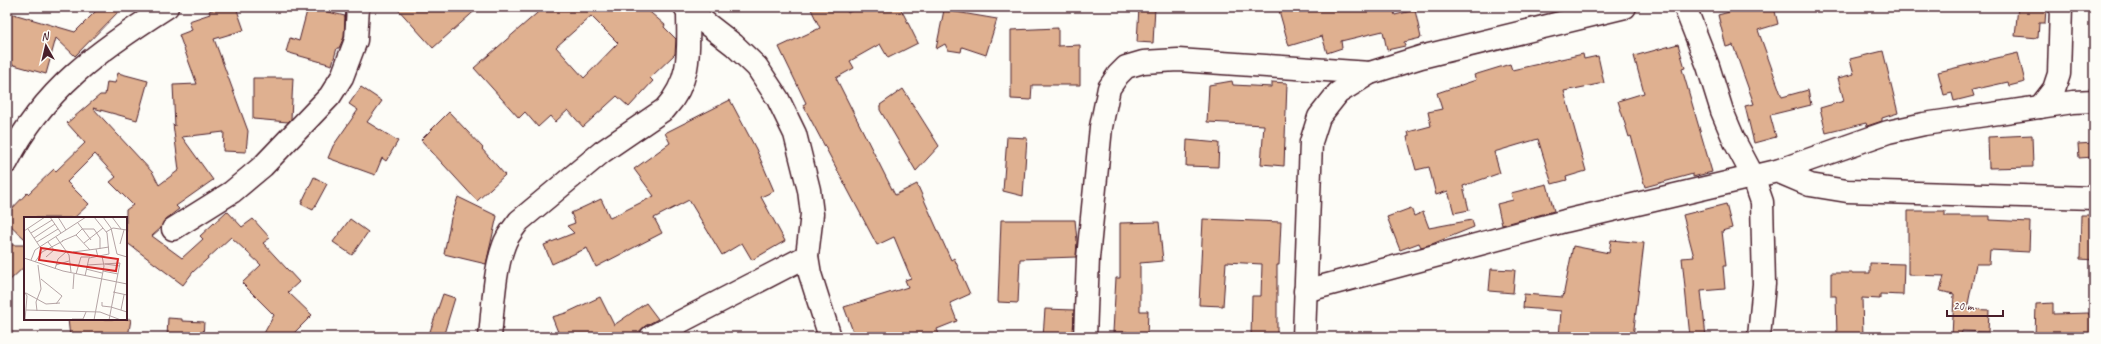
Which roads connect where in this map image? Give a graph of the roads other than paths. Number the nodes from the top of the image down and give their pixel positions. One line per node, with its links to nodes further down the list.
1 (168, 7): 11 (street)
2 (358, 7): 15 (street)
3 (1625, 7): 7 (street)
4 (1686, 7): 13 (street)
5 (2061, 7): 10 (street)
6 (686, 9): 16 (street); 18 (street)
7 (1560, 14): 8 (street)
8 (1370, 73): 17 (street); 21 (street)
9 (2094, 101): 10 (street)
10 (2040, 107): 12 (street)
11 (7, 162)
12 (1777, 171): 13 (street); 14 (street)
13 (1753, 176): 17 (street); 23 (street)
14 (2094, 198)
15 (173, 230)
16 (807, 256): 19 (street); 20 (street)
17 (1305, 291): 22 (street)
18 (490, 337)
19 (652, 337)
20 (830, 337)
21 (1085, 337)
22 (1304, 337)
23 (1759, 337)

